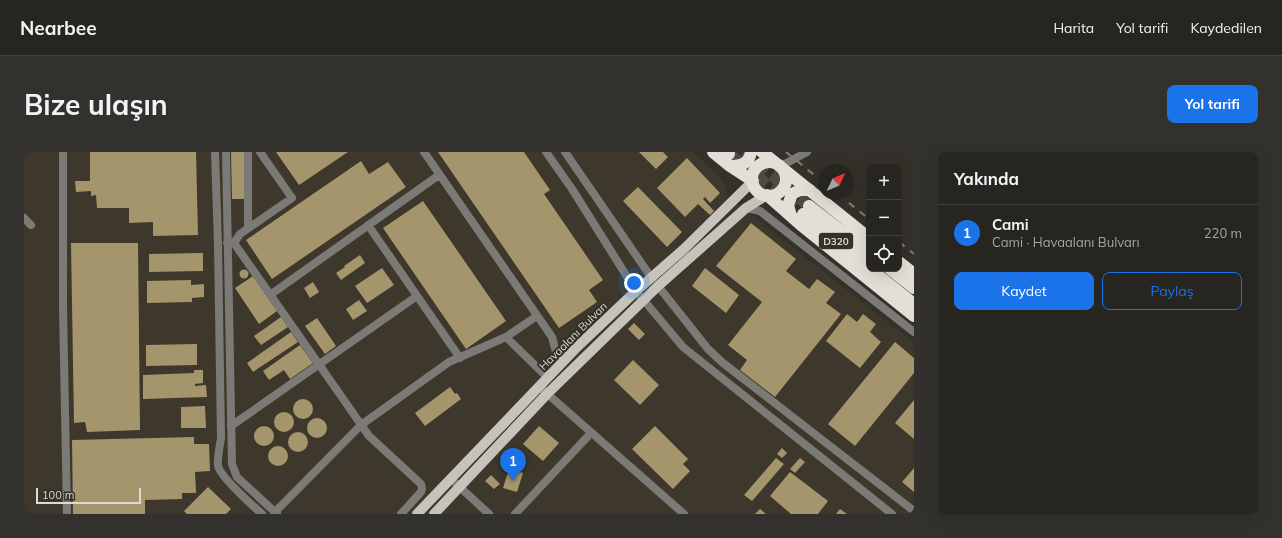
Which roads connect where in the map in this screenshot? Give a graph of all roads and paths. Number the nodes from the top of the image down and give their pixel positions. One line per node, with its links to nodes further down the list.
1 (63, 152): 60 (street)
2 (215, 152): 61 (street)
3 (226, 152): 26 (street)
4 (248, 152): 24 (street)
5 (260, 152): 24 (street)
6 (424, 152): 15 (street)
7 (546, 152): 36 (street)
8 (566, 152): 33 (street)
9 (713, 152): 13 (highway)
10 (751, 152): 13 (highway)
11 (762, 152): 14 (highway)
12 (807, 152): 14 (street)
13 (730, 166): 16 (highway)
14 (780, 166): 16 (highway); 17 (highway); 18 (highway)
15 (439, 175): 23 (street); 41 (street)
16 (753, 181): 18 (highway); 33 (main road, Havaalanı Bulvarı)
17 (810, 190): 20 (highway); 25 (highway)
18 (767, 195): 19 (main road); 20 (highway)
19 (746, 208): 34 (main road); 43 (street)
20 (801, 212): 27 (highway, D320); 29 (highway, D320); 42 (highway)
21 (24, 218): 22 (street)
22 (31, 225)
23 (368, 225): 37 (street); 38 (street)
24 (248, 228): 26 (street)
25 (867, 236)
26 (231, 243): 37 (street); 54 (street)
27 (866, 251)
28 (902, 264): 32 (highway)
29 (866, 265)
30 (875, 272): 40 (highway, D320)
31 (894, 272): 35 (highway)
32 (914, 274)
33 (651, 277): 34 (main road); 36 (main road, Havaalanı Bulvarı)
34 (658, 286): 39 (main road); 58 (street)
35 (914, 288)
36 (636, 291): 39 (street); 46 (main road, Havaalanı Bulvarı)
37 (270, 295): 47 (street)
38 (417, 296): 45 (street); 47 (street)
39 (644, 300): 48 (main road); 68 (street)
40 (914, 304)
41 (537, 316): 44 (street); 46 (street)
42 (914, 316)
43 (914, 332)
44 (506, 337): 45 (street); 49 (street)
45 (460, 358): 53 (street)
46 (563, 362): 48 (main road); 49 (main road, Havaalanı Bulvarı)
47 (319, 365): 53 (street); 54 (street)
48 (572, 370): 51 (main road)
49 (548, 378): 50 (main road, Havaalanı Bulvarı); 51 (main road)
50 (540, 386): 52 (street); 56 (main road, Havaalanı Bulvarı)
51 (556, 386): 52 (main road)
52 (547, 394): 55 (street); 57 (main road)
53 (361, 425): 59 (street); 62 (street)
54 (231, 426): 59 (street)
55 (591, 433): 66 (street); 67 (street)
56 (451, 479): 57 (street); 63 (main road, Havaalanı Bulvarı)
57 (459, 487): 64 (main road); 65 (street)
58 (914, 511)
59 (276, 513)
60 (67, 514)
61 (262, 514)
62 (401, 514)
63 (417, 514)
64 (434, 514)
65 (489, 514)
66 (515, 514)
67 (684, 514)
68 (892, 514)

